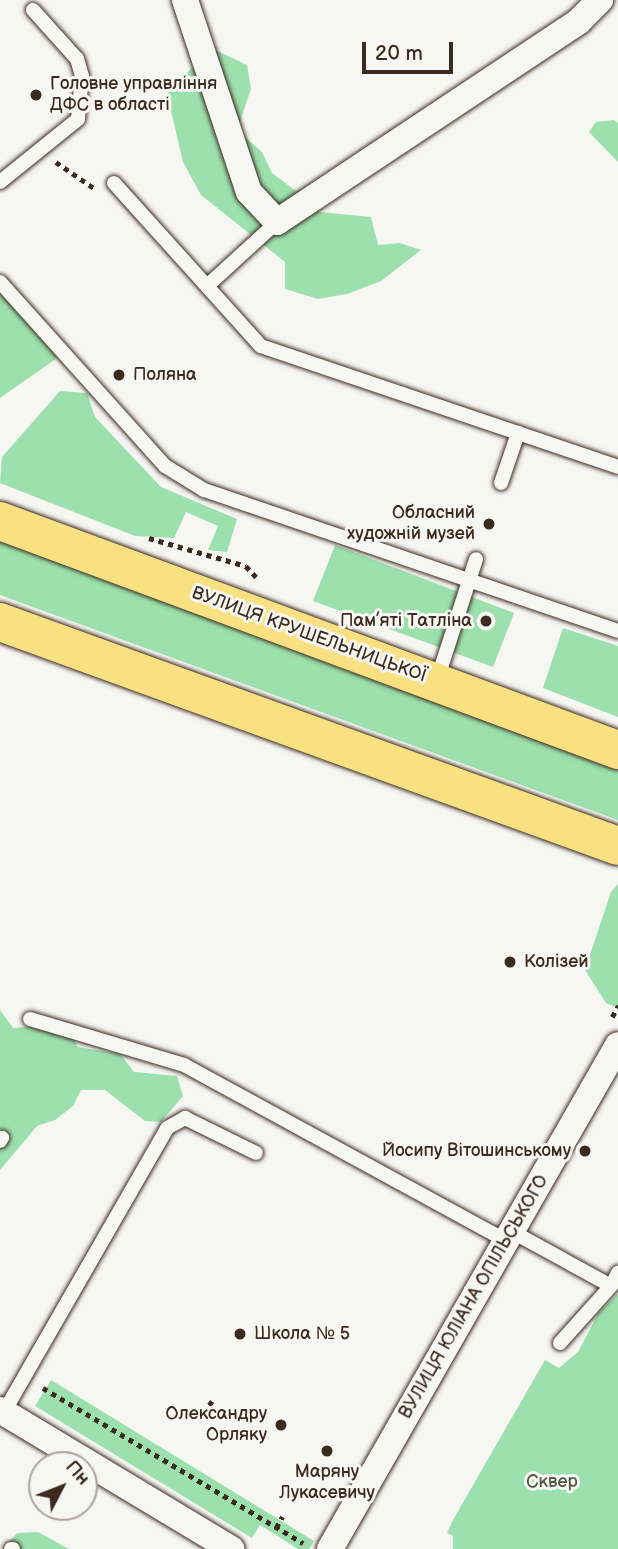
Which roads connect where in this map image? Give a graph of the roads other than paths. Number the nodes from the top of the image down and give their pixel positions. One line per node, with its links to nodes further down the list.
1 (185, 0): 6 (street)
2 (600, 0): 6 (street)
3 (33, 10): 4 (lane)
4 (0, 182)
5 (114, 183): 8 (lane)
6 (277, 222): 8 (lane)
7 (0, 282): 14 (lane)
8 (207, 286): 9 (lane)
9 (517, 433): 10 (lane); 11 (lane)
10 (618, 467)
11 (501, 482)
12 (0, 521): 17 (main road, ВУЛИЦЯ КРУШЕЛЬНИЦЬКОЇ)
13 (476, 559): 14 (lane)
14 (468, 582): 16 (lane); 17 (lane)
15 (0, 622): 19 (main road)
16 (618, 631)
17 (436, 682): 18 (main road, ВУЛИЦЯ КРУШЕЛЬНИЦЬКОЇ)
18 (618, 750)
19 (618, 846)
20 (30, 1019): 23 (lane)
21 (618, 1045): 23 (street, ВУЛИЦЯ ЮЛІАНА ОПІЛЬСЬКОГО)
22 (256, 1153): 26 (lane)
23 (508, 1235): 24 (lane); 28 (street, ВУЛИЦЯ ЮЛІАНА ОПІЛЬСЬКОГО)
24 (614, 1279): 25 (lane)
25 (560, 1343)
26 (2, 1411): 27 (street)
27 (231, 1549)
28 (330, 1549)

